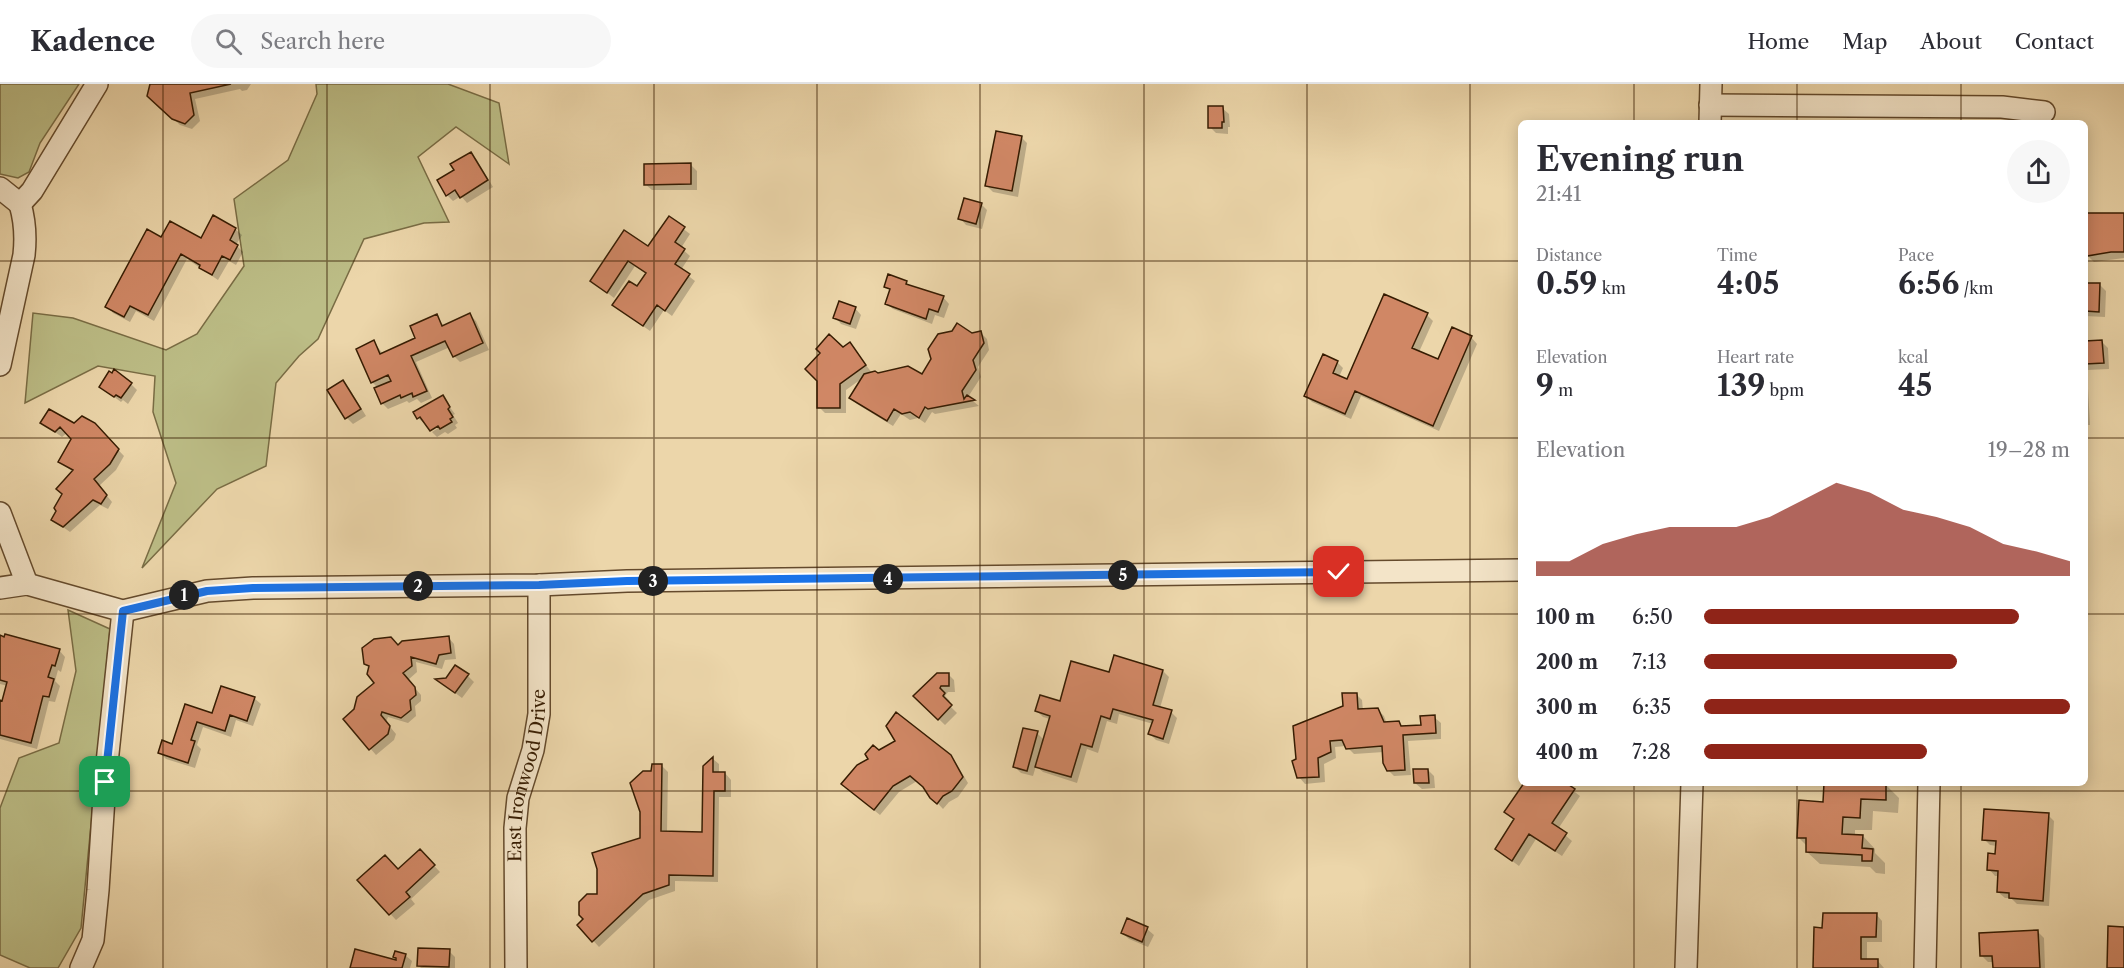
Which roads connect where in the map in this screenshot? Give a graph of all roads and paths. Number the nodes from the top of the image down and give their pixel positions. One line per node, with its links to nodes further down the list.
1 (97, 84): 5 (street)
2 (1710, 104): 3 (street)
3 (2044, 112)
4 (0, 188): 5 (street)
5 (20, 204): 6 (street)
6 (0, 365)
7 (0, 513): 9 (street)
8 (1518, 570): 10 (street)
9 (27, 584): 11 (street); 12 (street)
10 (539, 585): 12 (street); 16 (street, East Ironwood Drive)
11 (0, 588)
12 (123, 611): 15 (street)
13 (1692, 786): 17 (street)
14 (1929, 786): 18 (street)
15 (81, 968)
16 (516, 968)
17 (1686, 968)
18 (1925, 968)

